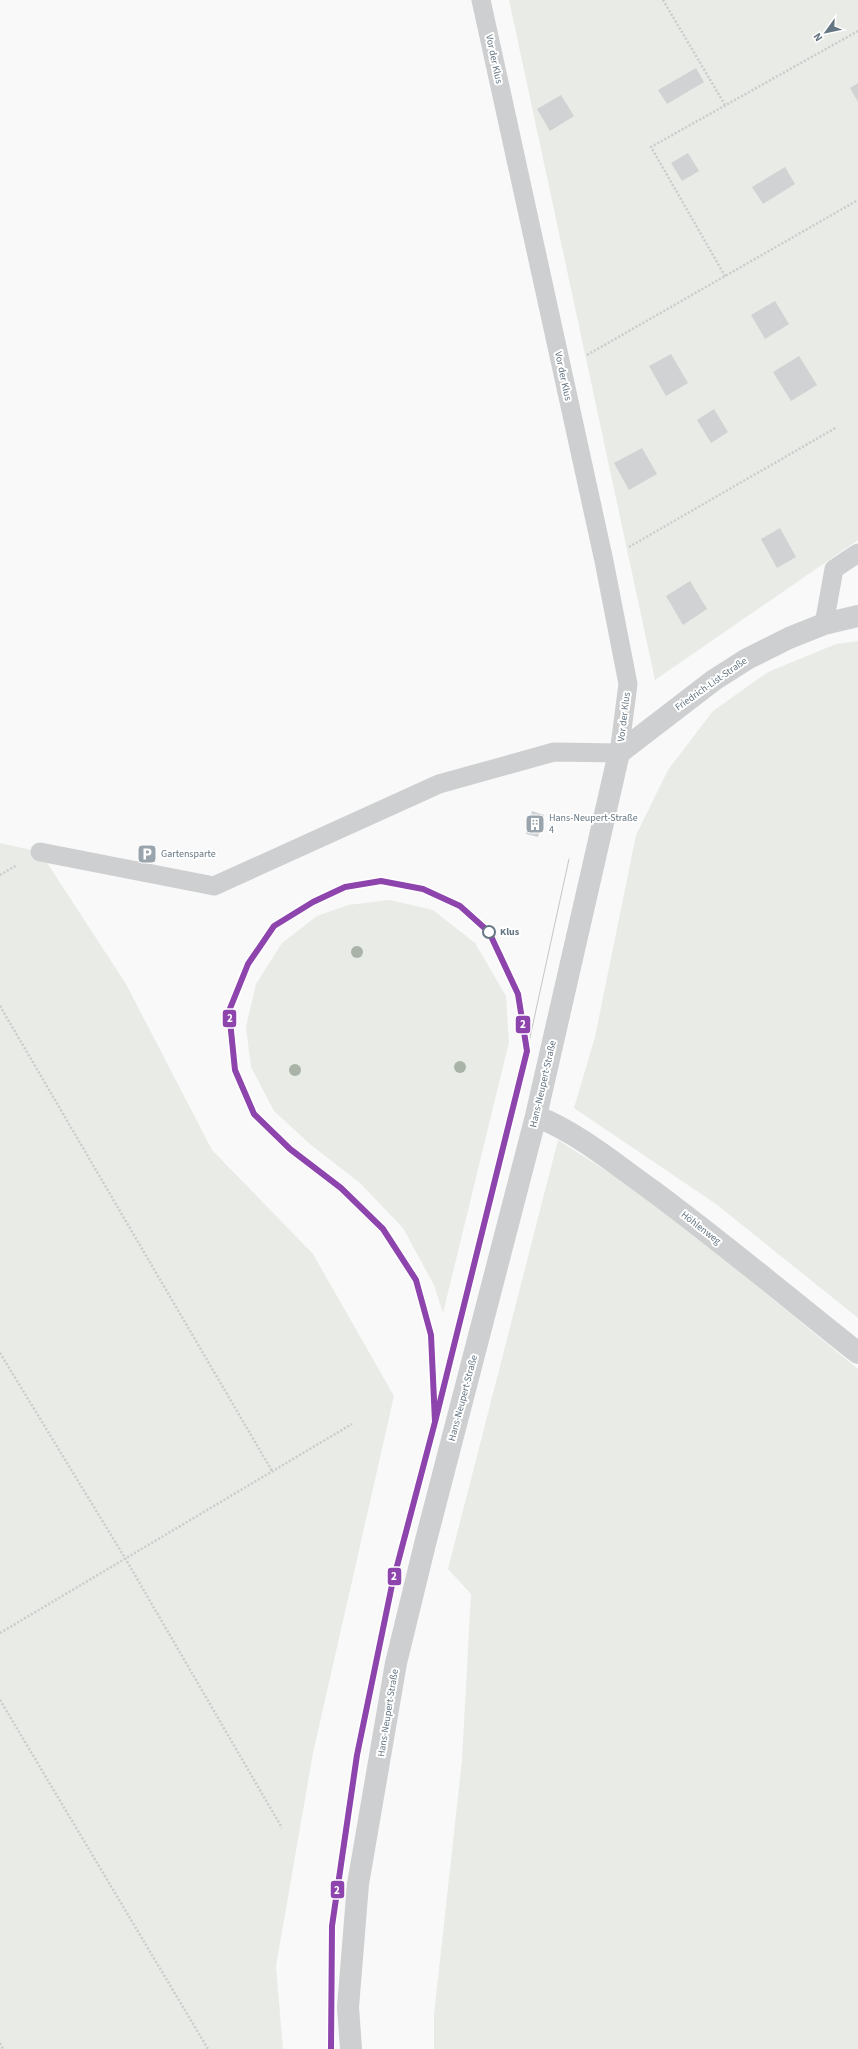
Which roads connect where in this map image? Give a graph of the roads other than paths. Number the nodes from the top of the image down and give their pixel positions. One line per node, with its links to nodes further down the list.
1 (480, 0): 5 (lane, Vor der Klus)
2 (858, 553): 4 (lane)
3 (858, 616): 4 (street, Friedrich-List-Straße)
4 (824, 624): 5 (street, Friedrich-List-Straße)
5 (619, 753): 6 (lane); 7 (street, Hans-Neupert-Straße)
6 (40, 852)
7 (536, 1116): 8 (street, Höhlenweg); 9 (street, Hans-Neupert-Straße)
8 (858, 1353)
9 (351, 2049)

